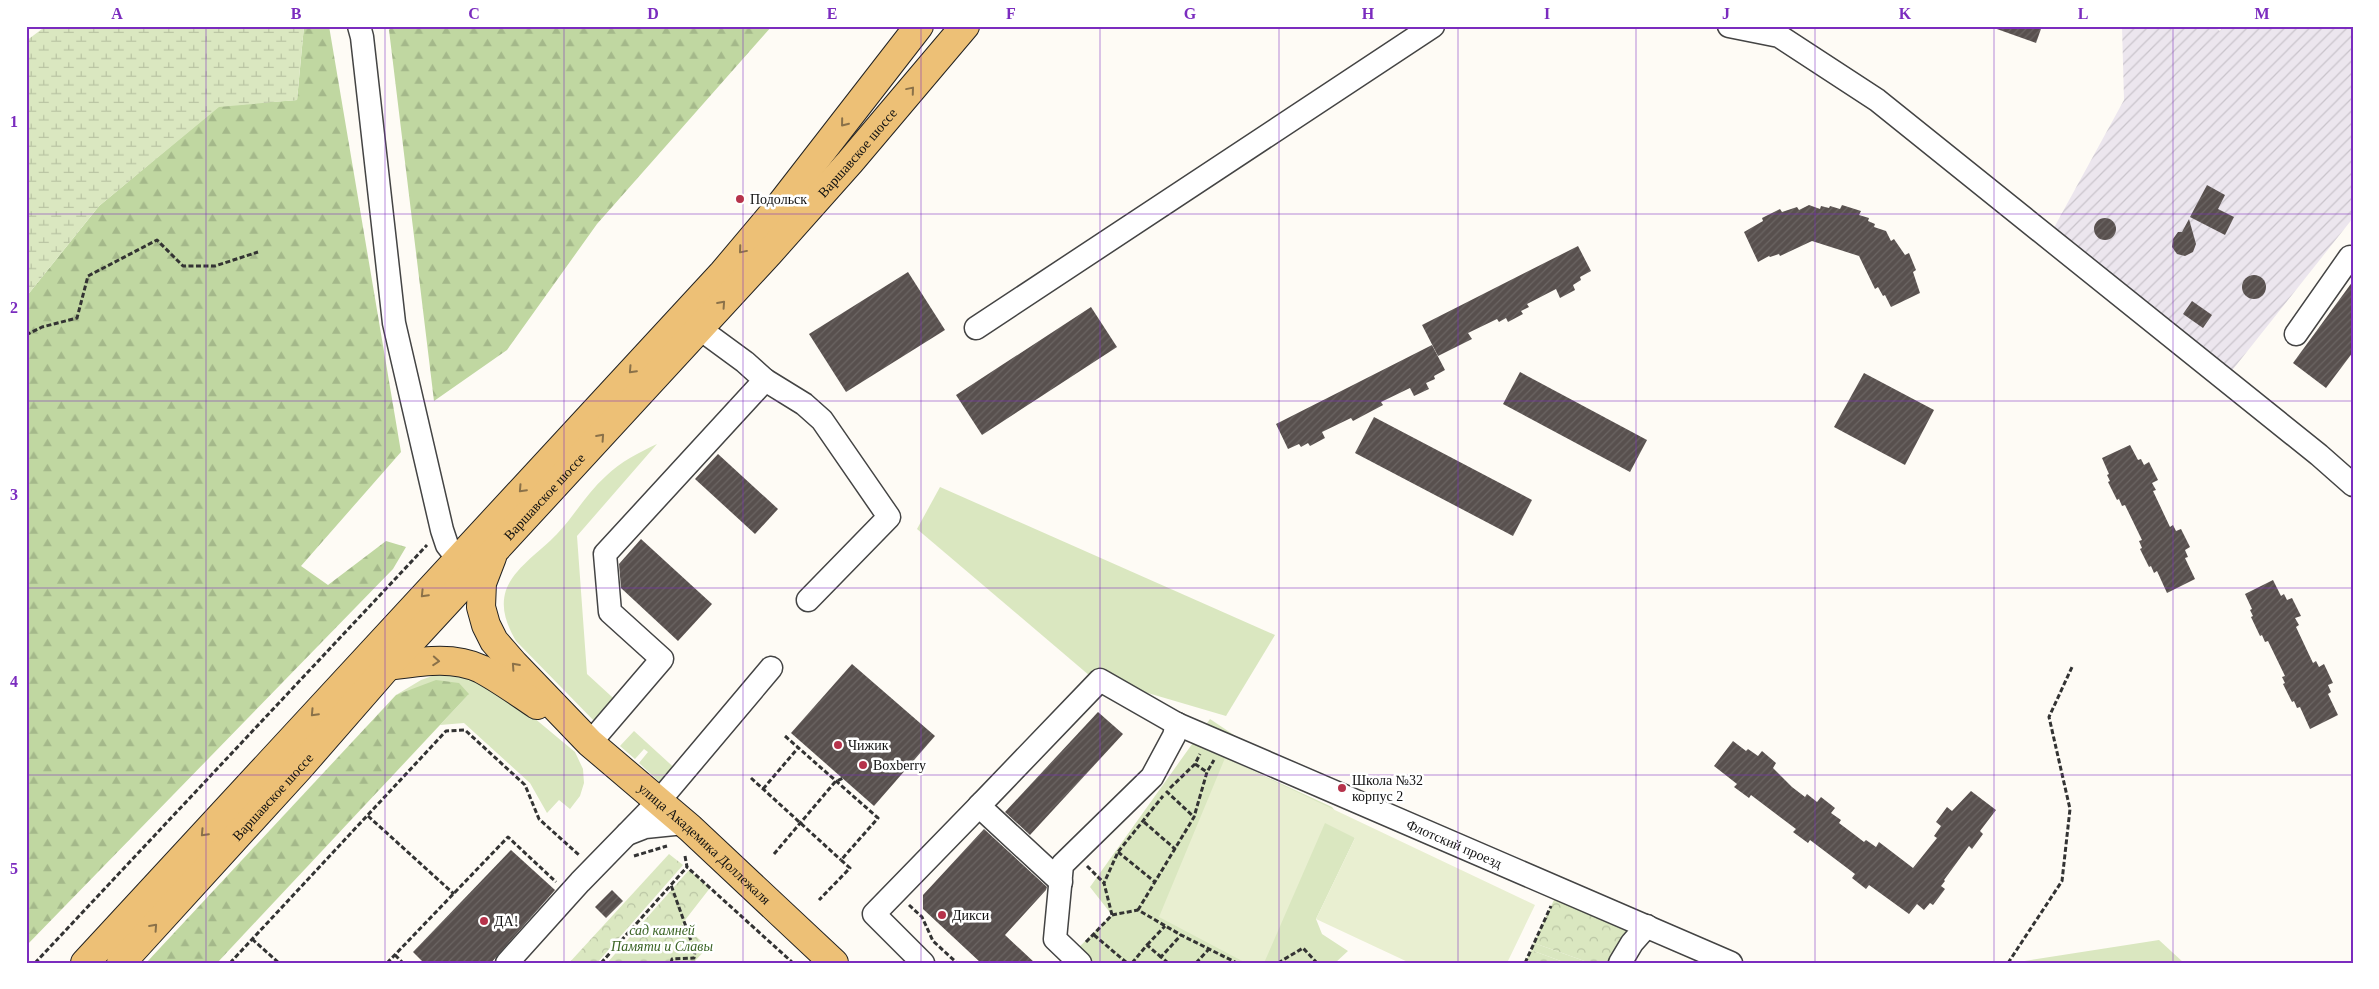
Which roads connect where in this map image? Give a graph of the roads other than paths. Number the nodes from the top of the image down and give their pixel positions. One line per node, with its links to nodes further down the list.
1 (919, 26): 13 (main road, Варшавское шоссе, one-way to 13)
2 (965, 26): 7 (main road, Варшавское шоссе, one-way to 2)
3 (1433, 26): 8 (street)
4 (1729, 26): 11 (street)
5 (363, 30): 13 (street)
6 (2353, 258): 9 (street)
7 (700, 328): 10 (street); 12 (main road, Варшавское шоссе, one-way to 7)
8 (976, 328)
9 (2296, 334)
10 (765, 380): 14 (street); 18 (street)
11 (2353, 486)
12 (496, 549): 15 (main road, Варшавское шоссе); 18 (main road, улица Академика Доллежаля, one-way to 12)
13 (458, 559): 27 (main road, Варшавское шоссе, one-way to 27)
14 (808, 600)
15 (388, 666): 18 (main road, улица Академика Доллежаля, one-way to 18); 28 (main road, Варшавское шоссе, one-way to 15)
16 (771, 668): 20 (street)
17 (1175, 730): 21 (street, Флотский проезд); 24 (street); 25 (street, Флотский проезд)
18 (581, 735): 19 (main road, улица Академика Доллежаля)
19 (636, 783): 20 (main road, улица Академика Доллежаля); 23 (street)
20 (659, 802): 22 (main road, улица Академика Доллежаля); 23 (street)
21 (981, 804): 24 (street); 31 (street)
22 (678, 834): 23 (street); 30 (main road, улица Академика Доллежаля)
23 (624, 836): 29 (street)
24 (1061, 882): 26 (street)
25 (1646, 926): 32 (street); 33 (street, Флотский проезд)
26 (1076, 959)
27 (85, 963)
28 (121, 963)
29 (507, 963)
30 (834, 963)
31 (922, 963)
32 (1620, 963)
33 (1731, 963)

